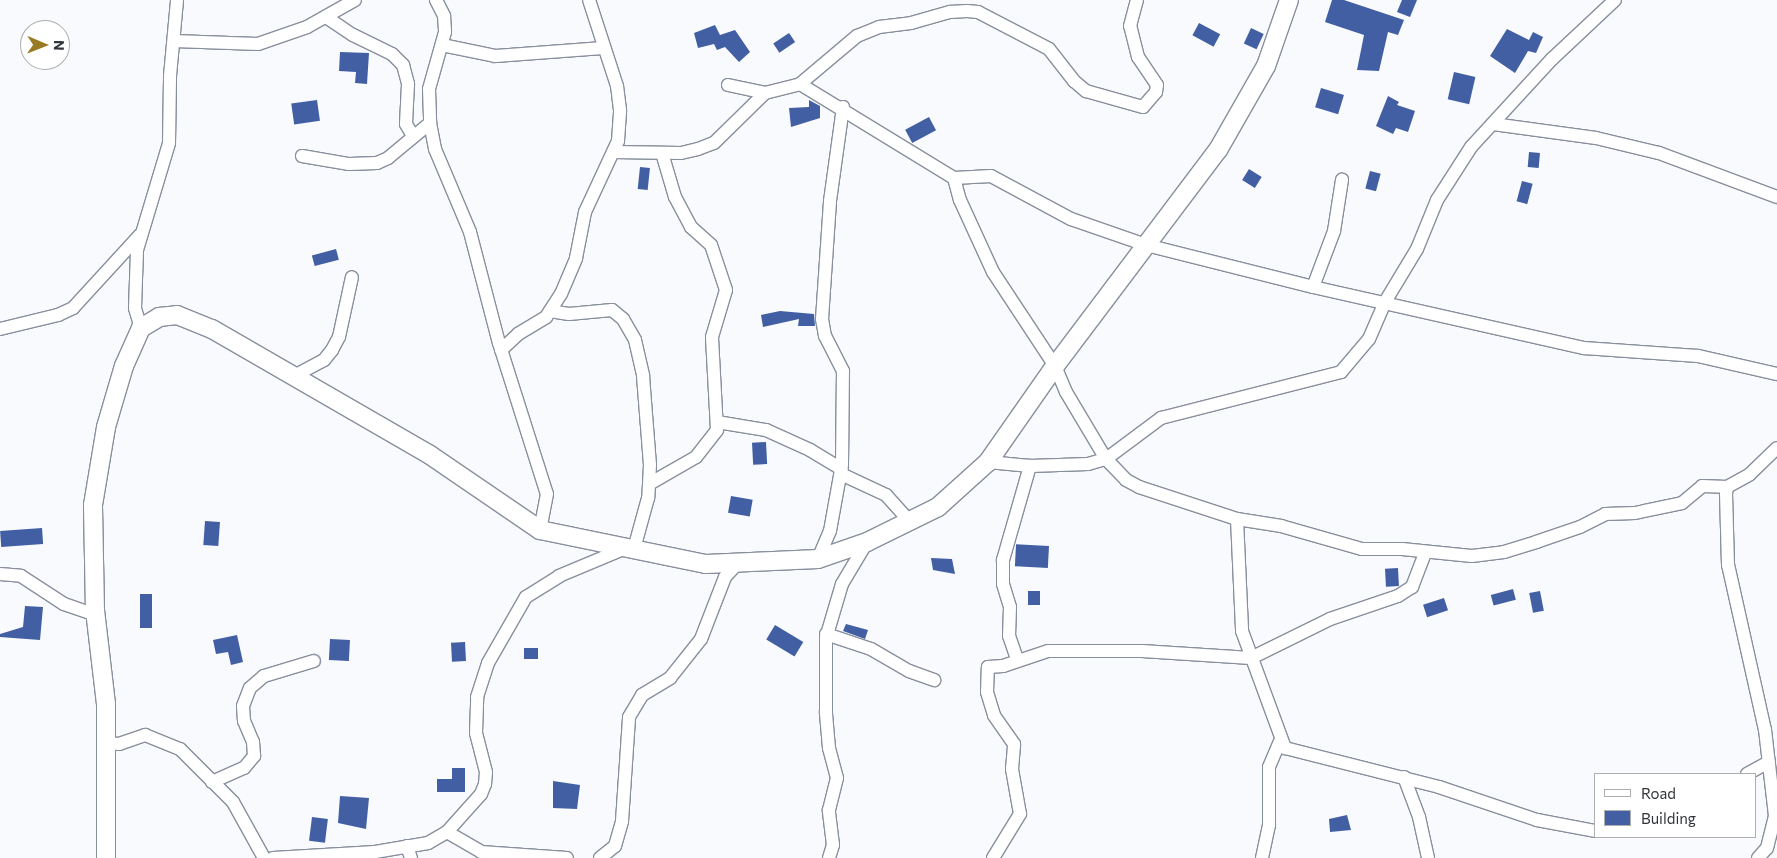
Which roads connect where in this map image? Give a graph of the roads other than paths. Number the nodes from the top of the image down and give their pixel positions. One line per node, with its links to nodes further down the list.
1 (178, 0): 9 (street)
2 (355, 0): 8 (street)
3 (436, 0): 10 (street)
4 (589, 0): 11 (street)
5 (1137, 0): 12 (street)
6 (1289, 0): 26 (street)
7 (1615, 0): 17 (street)
8 (326, 17): 9 (street); 18 (street)
9 (174, 41): 25 (street)
10 (442, 46): 11 (street); 16 (street)
11 (604, 48): 19 (street)
12 (800, 84): 14 (street); 15 (street)
13 (728, 85): 14 (street)
14 (765, 93): 20 (street)
15 (843, 107): 22 (street); 42 (street)
16 (430, 123): 18 (street); 33 (street)
17 (1493, 124): 24 (street); 29 (street)
18 (413, 136): 21 (street)
19 (613, 152): 20 (street); 30 (street)
20 (662, 153): 37 (street)
21 (302, 156)
22 (954, 178): 26 (street); 34 (street)
23 (1342, 180): 28 (street)
24 (1777, 197)
25 (141, 234): 31 (street); 32 (street)
26 (1146, 245): 28 (street); 34 (street)
27 (352, 277): 36 (street)
28 (1313, 288): 29 (street)
29 (1385, 302): 35 (street); 39 (street)
30 (550, 311): 33 (street); 43 (street)
31 (141, 328): 36 (street); 54 (street)
32 (0, 329)
33 (501, 350): 47 (street)
34 (1055, 366): 39 (street); 40 (street)
35 (1777, 374)
36 (294, 376): 47 (street)
37 (717, 422): 42 (street); 43 (street)
38 (1777, 448): 44 (street)
39 (1106, 459): 41 (street); 45 (street)
40 (988, 462): 41 (street); 46 (street)
41 (1030, 466): 57 (street)
42 (841, 472): 46 (street); 51 (street)
43 (649, 484): 49 (street)
44 (1727, 487): 50 (street); 62 (street)
45 (1237, 519): 50 (street); 56 (street)
46 (910, 522): 48 (street)
47 (540, 530): 49 (street)
48 (867, 542): 51 (street); 55 (street)
49 (630, 549): 52 (street); 68 (street)
50 (1425, 553): 56 (street)
51 (818, 559): 52 (street)
52 (738, 563): 75 (street)
53 (0, 574): 54 (street)
54 (96, 614): 61 (street)
55 (826, 634): 59 (street); 76 (street)
56 (1251, 658): 57 (street); 60 (street)
57 (1017, 659): 77 (street)
58 (314, 660): 65 (street)
59 (934, 680)
60 (1280, 741): 64 (street); 78 (street)
61 (106, 743): 65 (street); 71 (street)
62 (1769, 762): 63 (street); 66 (street)
63 (1749, 773)
64 (1404, 777): 67 (street); 79 (street)
65 (212, 782): 72 (street)
66 (1774, 786): 80 (street)
67 (1594, 831)
68 (447, 832): 69 (street); 70 (street)
69 (409, 852): 73 (street)
70 (467, 852): 74 (street)
71 (106, 858)
72 (264, 858)
73 (273, 858)
74 (567, 858)
75 (600, 858)
76 (829, 858)
77 (993, 858)
78 (1262, 858)
79 (1428, 858)
80 (1758, 858)

